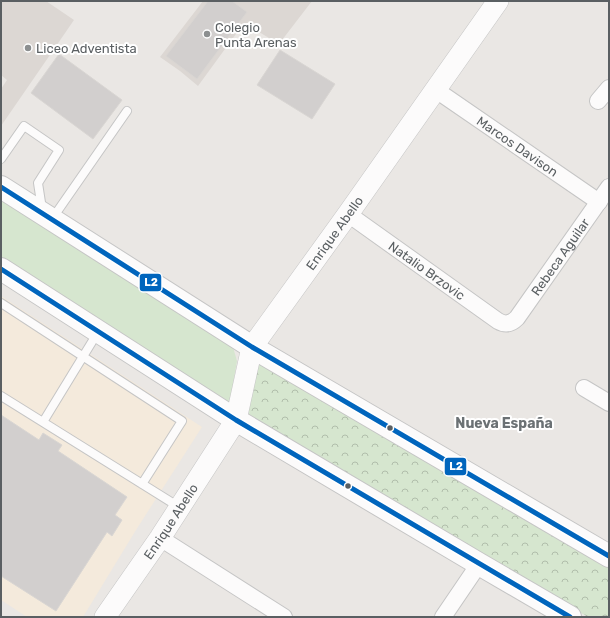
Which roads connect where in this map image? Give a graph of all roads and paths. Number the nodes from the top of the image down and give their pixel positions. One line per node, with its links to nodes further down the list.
1 (498, 1): 3 (street, Enrique Abello)
2 (609, 88): 4 (street)
3 (436, 90): 9 (street, Marcos Davison); 10 (street, Enrique Abello)
4 (598, 101)
5 (127, 111): 11 (lane)
6 (1, 159): 11 (lane)
7 (1, 187): 11 (main road)
8 (609, 187): 9 (street, Rebeca Aguilar)
9 (599, 202): 14 (street, Rebeca Aguilar)
10 (348, 214): 14 (street, Natalio Brzovic); 16 (street, Enrique Abello)
11 (47, 216): 16 (main road)
12 (1, 269): 15 (main road)
13 (1, 303): 17 (lane)
14 (508, 324)
15 (99, 332): 17 (lane); 21 (main road)
16 (252, 347): 21 (street, Enrique Abello); 26 (main road)
17 (83, 357): 22 (lane); 23 (lane)
18 (584, 388): 20 (street)
19 (1, 396): 22 (lane)
20 (609, 403)
21 (236, 420): 24 (street, Enrique Abello); 27 (main road)
22 (43, 422): 23 (lane)
23 (142, 484): 24 (lane)
24 (179, 507): 25 (street, Enrique Abello)
25 (160, 538): 28 (street, Enrique Abello); 29 (street)
26 (609, 556)
27 (479, 564): 30 (street); 31 (main road)
28 (105, 617)
29 (284, 617)
30 (443, 617)
31 (570, 617)

